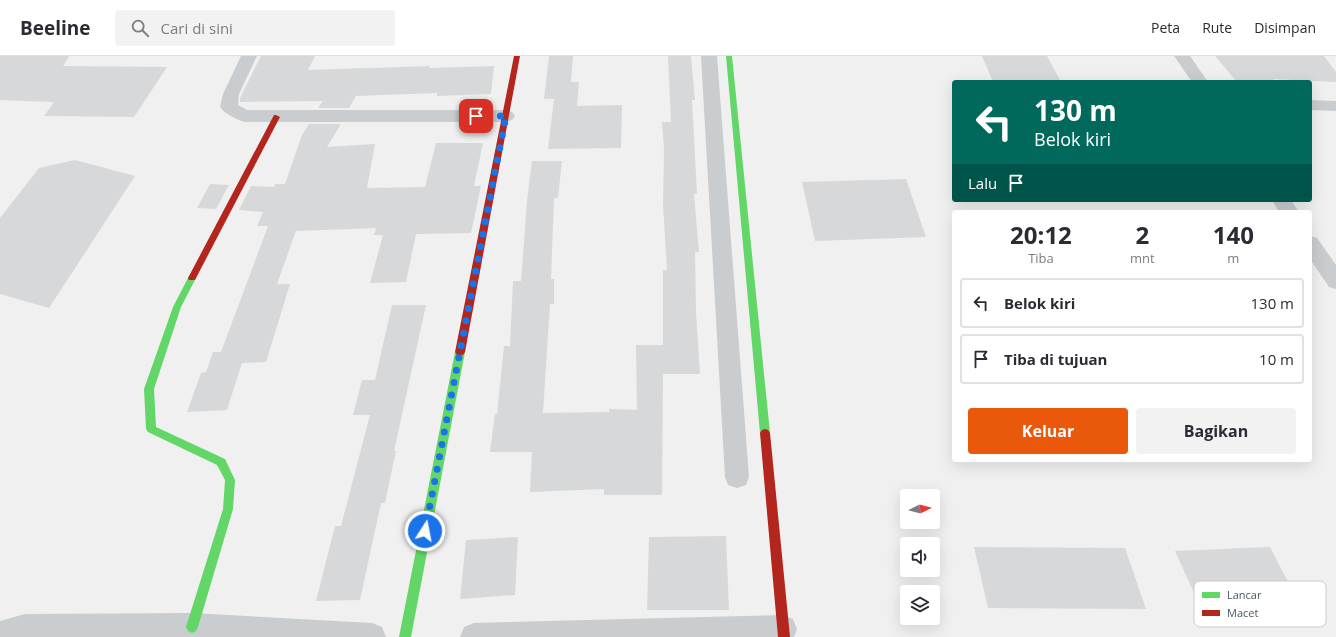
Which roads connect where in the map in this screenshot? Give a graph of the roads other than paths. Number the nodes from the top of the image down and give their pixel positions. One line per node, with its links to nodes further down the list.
1 (249, 56): 10 (street)
2 (517, 56): 9 (street)
3 (708, 56): 13 (street)
4 (729, 56): 15 (street)
5 (1182, 56): 6 (street)
6 (1199, 80)
7 (1312, 105): 8 (street)
8 (1336, 106)
9 (506, 116): 10 (street); 18 (street)
10 (276, 117): 14 (street)
11 (1312, 246): 12 (street)
12 (1336, 281)
13 (737, 477)
14 (192, 627): 16 (street); 17 (street)
15 (783, 633): 19 (street)
16 (0, 635)
17 (372, 637)
18 (404, 637)
19 (474, 637)

